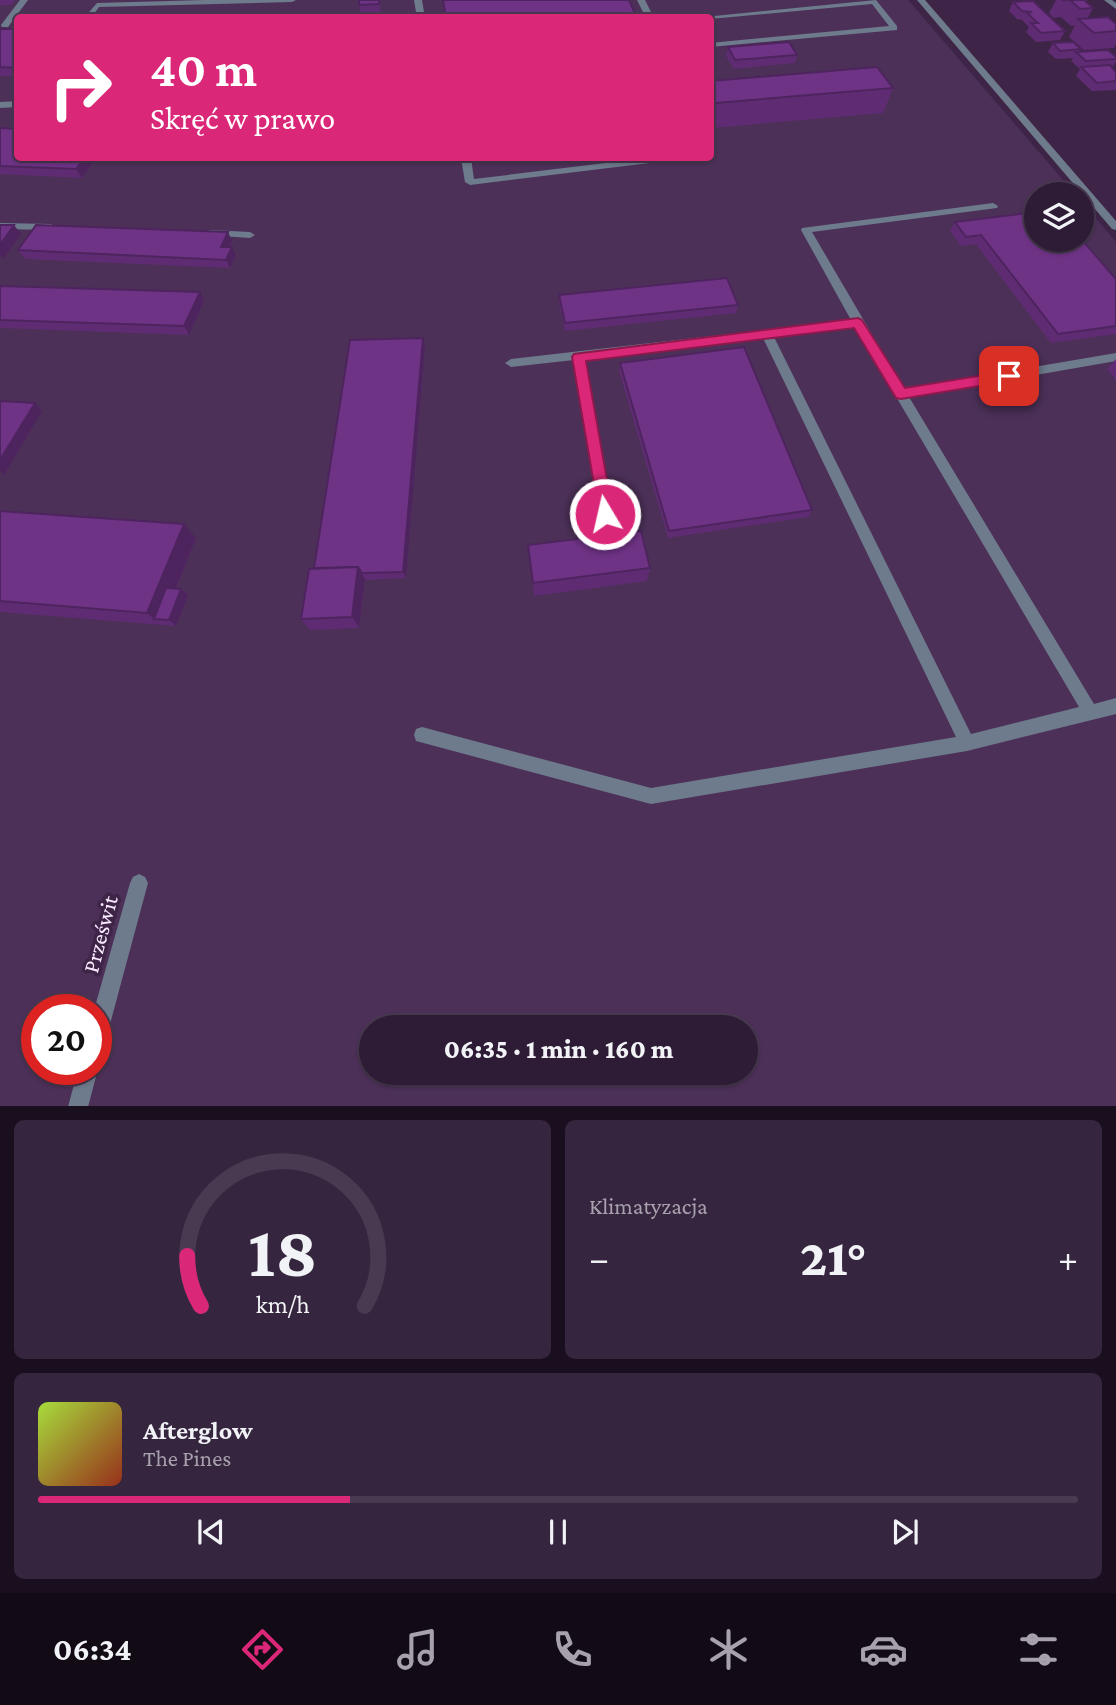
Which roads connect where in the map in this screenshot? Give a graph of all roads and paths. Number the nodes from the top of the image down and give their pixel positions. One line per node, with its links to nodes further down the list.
1 (24, 0): 9 (street)
2 (292, 0): 7 (street)
3 (921, 0): 15 (street)
4 (1108, 0): 6 (street)
5 (873, 1): 8 (street); 10 (street)
6 (1116, 6)
7 (90, 14)
8 (714, 16)
9 (2, 25)
10 (714, 45)
11 (467, 161): 12 (street)
12 (642, 161)
13 (993, 206): 19 (street)
14 (0, 226): 16 (street)
15 (1116, 227)
16 (69, 228)
17 (194, 233): 18 (street)
18 (250, 234)
19 (858, 323): 20 (street); 24 (street)
20 (767, 334): 21 (street); 29 (street)
21 (579, 357): 23 (street); 25 (street)
22 (1116, 357): 24 (street)
23 (510, 363)
24 (901, 394): 27 (street)
25 (605, 514)
26 (1116, 706): 27 (street)
27 (1090, 711): 29 (street)
28 (422, 735): 29 (street)
29 (967, 743)
30 (139, 883): 31 (street, Prześwit)
31 (108, 994)
32 (84, 1085): 33 (street)
33 (78, 1106)

